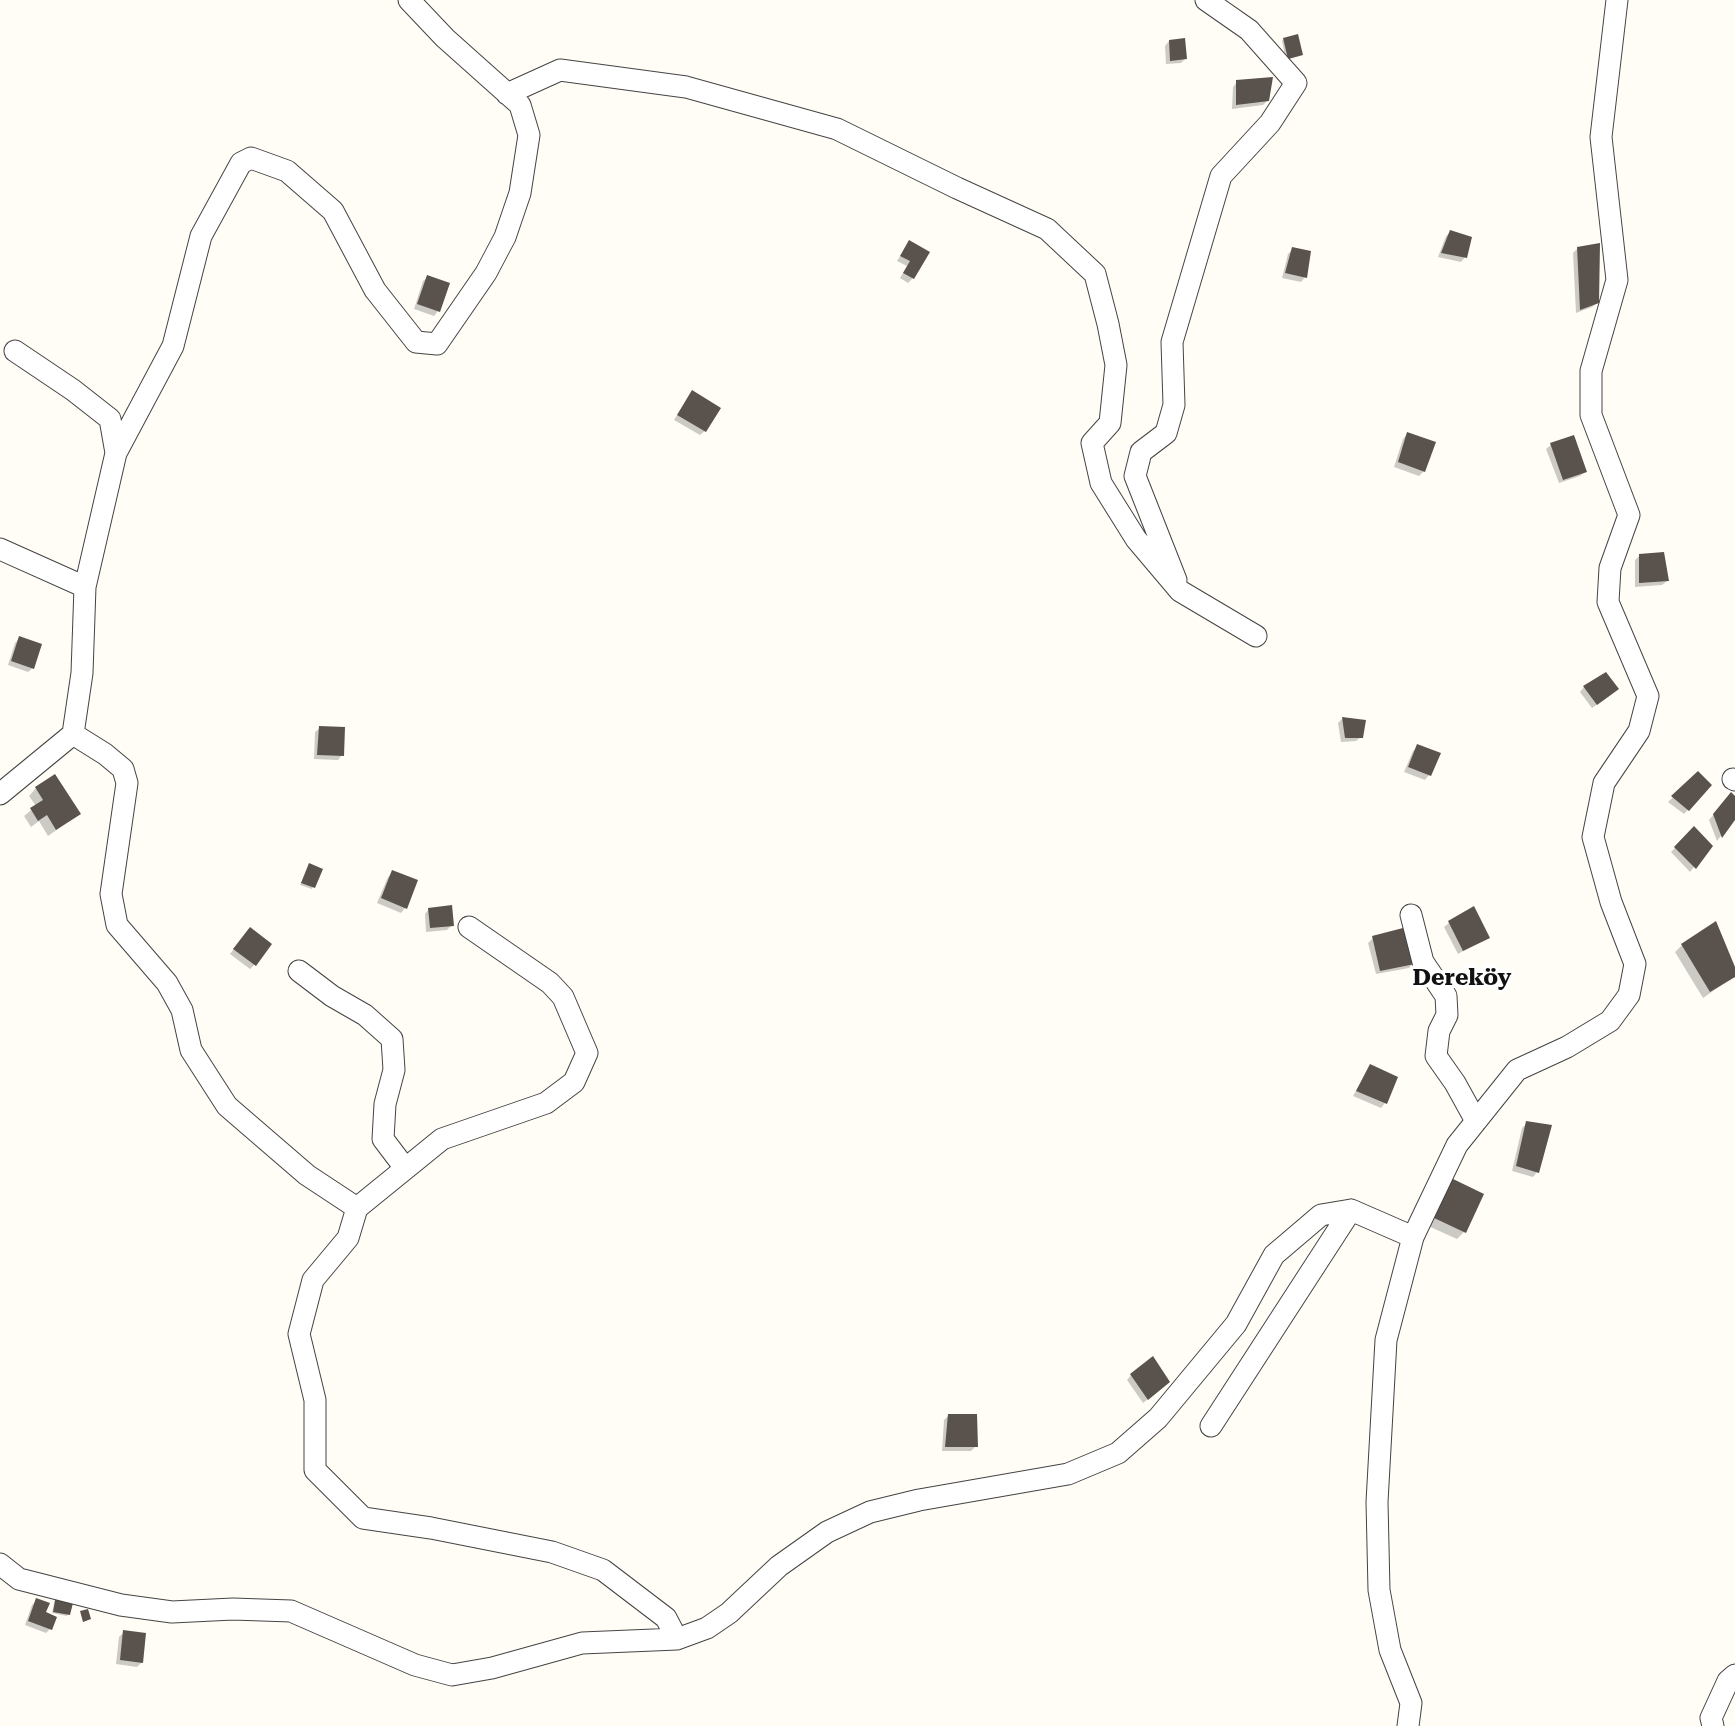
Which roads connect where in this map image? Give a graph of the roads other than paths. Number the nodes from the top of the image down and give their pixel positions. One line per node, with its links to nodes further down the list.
1 (409, 0): 4 (street)
2 (1206, 0): 9 (street)
3 (1617, 0): 16 (street)
4 (507, 94): 6 (street); 9 (street)
5 (15, 351): 6 (street)
6 (116, 453): 8 (street)
7 (0, 549): 8 (street)
8 (85, 587): 11 (street)
9 (1180, 591): 10 (street)
10 (1255, 636)
11 (73, 734): 12 (street); 18 (street)
12 (0, 794)
13 (1411, 915): 16 (street)
14 (469, 927): 17 (street)
15 (299, 971): 17 (street)
16 (1476, 1121): 20 (street)
17 (405, 1168): 18 (street)
18 (358, 1208): 23 (street)
19 (1351, 1210): 20 (street); 21 (street); 23 (street)
20 (1413, 1237): 25 (street)
21 (1211, 1426)
22 (0, 1564): 23 (street)
23 (677, 1639)
24 (1735, 1675): 26 (street)
25 (1408, 1726)
26 (1713, 1726)

